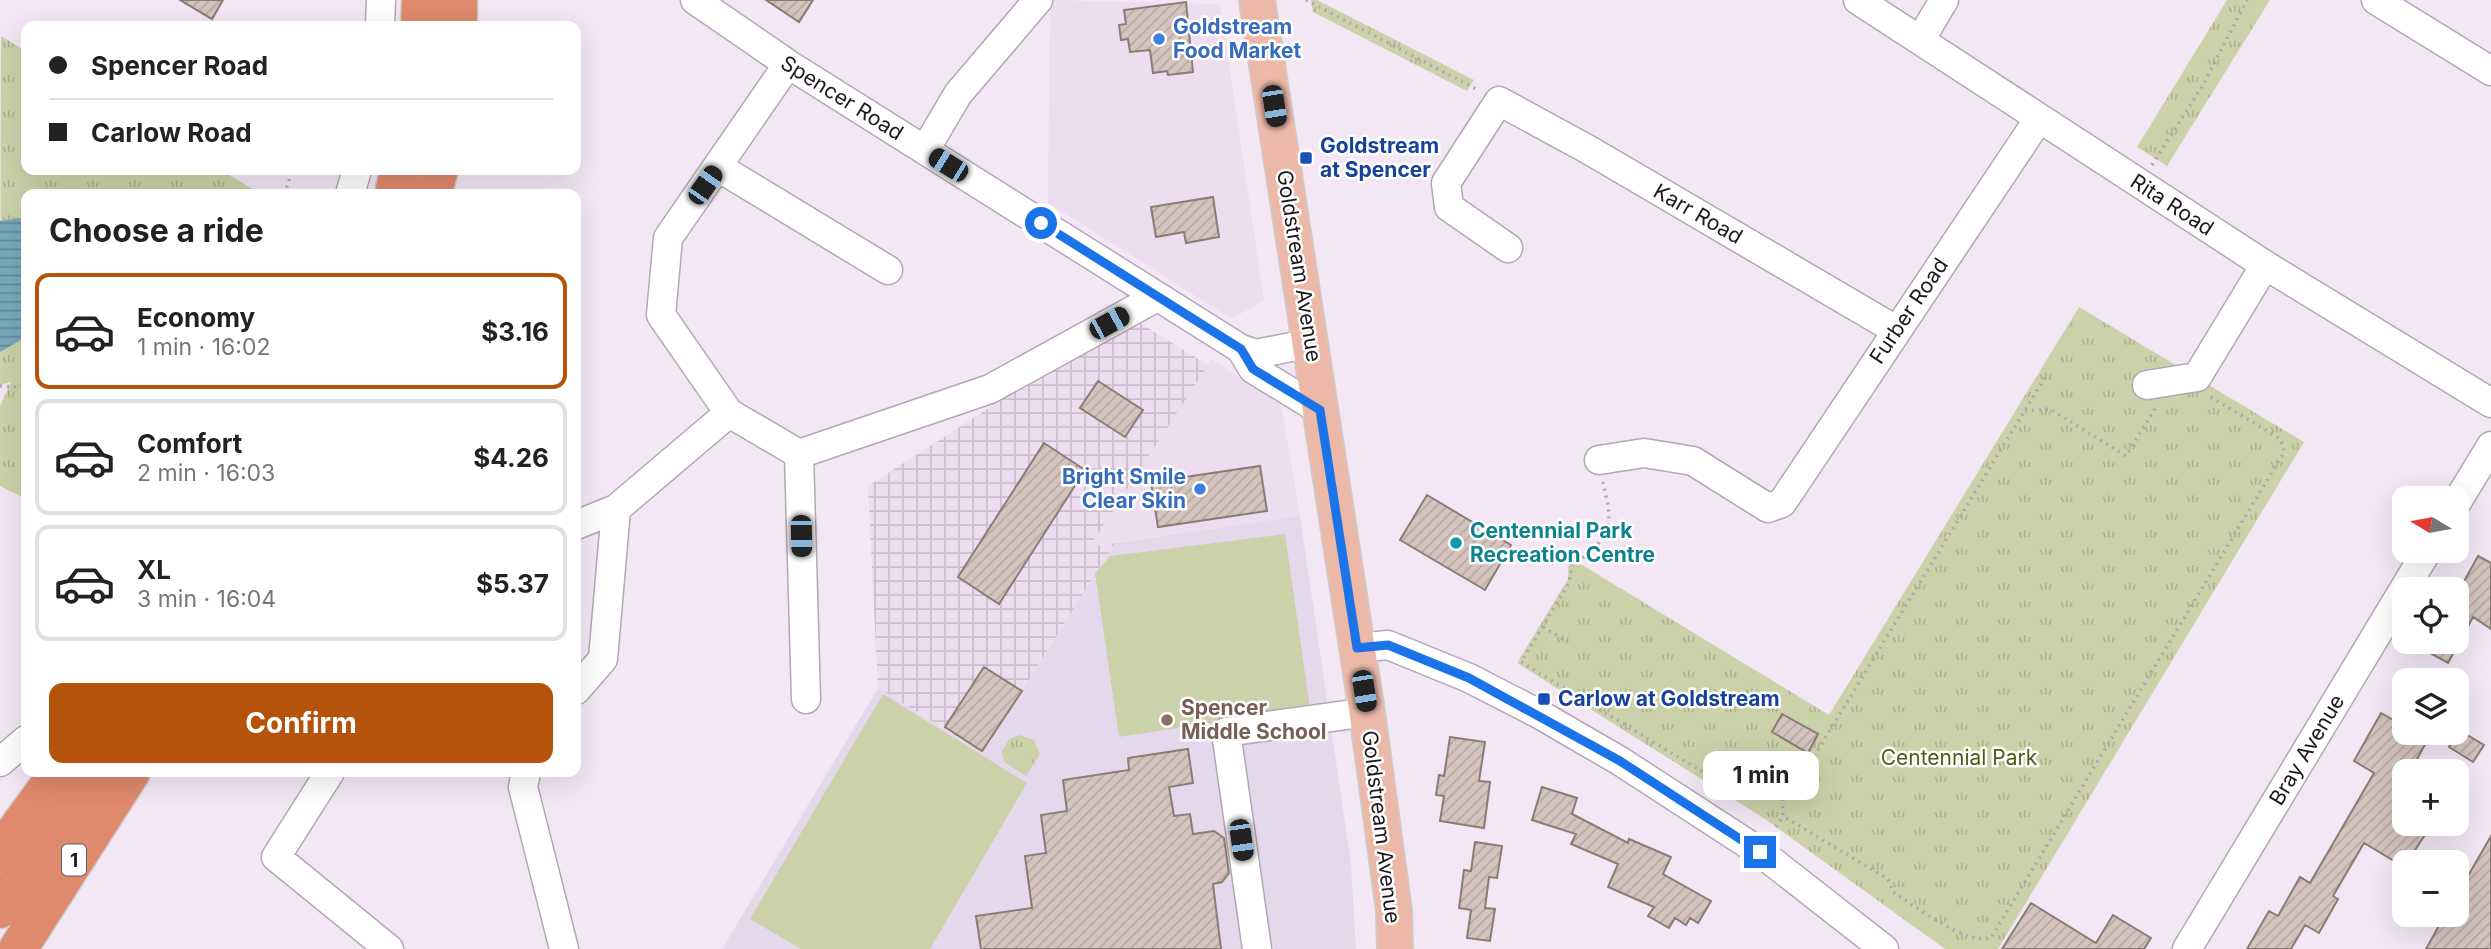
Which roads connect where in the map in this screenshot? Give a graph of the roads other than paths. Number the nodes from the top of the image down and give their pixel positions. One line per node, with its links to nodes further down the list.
1 (381, 0): 10 (street)
2 (421, 0): 11 (highway)
3 (458, 0): 12 (highway)
4 (695, 0): 14 (street, Spencer Road)
5 (1038, 0): 17 (street)
6 (1257, 0): 24 (main road, Goldstream Avenue)
7 (1858, 0): 13 (street, Rita Road)
8 (1944, 0): 13 (street)
9 (2376, 0): 15 (street)
10 (380, 21)
11 (420, 21)
12 (458, 21)
13 (1921, 39): 16 (street, Rita Road)
14 (788, 64): 17 (street, Spencer Road); 18 (street)
15 (2491, 71)
16 (2038, 120): 20 (street, Rita Road); 23 (street, Furber Road)
17 (925, 150): 22 (street, Spencer Road)
18 (718, 167): 21 (street); 29 (street)
19 (1508, 248): 23 (street, Karr Road)
20 (2265, 265): 26 (street); 27 (street, Rita Road)
21 (888, 270)
22 (1157, 297): 25 (street, Spencer Road); 31 (street)
23 (1896, 330): 32 (street, Furber Road)
24 (1311, 343): 25 (street, Spencer Road); 28 (main road, Goldstream Avenue)
25 (1241, 349): 28 (street, Spencer Road)
26 (2172, 381)
27 (2491, 402)
28 (1320, 410): 37 (main road, Goldstream Avenue)
29 (729, 414): 31 (street); 34 (street)
30 (2491, 446): 33 (street)
31 (799, 454): 39 (street)
32 (1599, 460)
33 (2467, 486)
34 (615, 509): 35 (street); 38 (street)
35 (581, 523)
36 (2419, 564): 58 (street, Bray Avenue)
37 (1357, 648): 40 (main road, Goldstream Avenue); 57 (street)
38 (581, 684)
39 (806, 699)
40 (1367, 712): 55 (street); 56 (main road, Goldstream Avenue)
41 (21, 744): 42 (street)
42 (0, 762)
43 (55, 777): 49 (highway)
44 (84, 777): 50 (highway, 1)
45 (128, 777): 51 (highway, 1)
46 (146, 777): 52 (highway)
47 (327, 777): 53 (street)
48 (525, 777): 54 (street)
49 (0, 853)
50 (0, 909)
51 (18, 949)
52 (39, 949)
53 (389, 949)
54 (564, 949)
55 (1256, 949)
56 (1395, 949)
57 (1884, 949)
58 (2187, 949)

